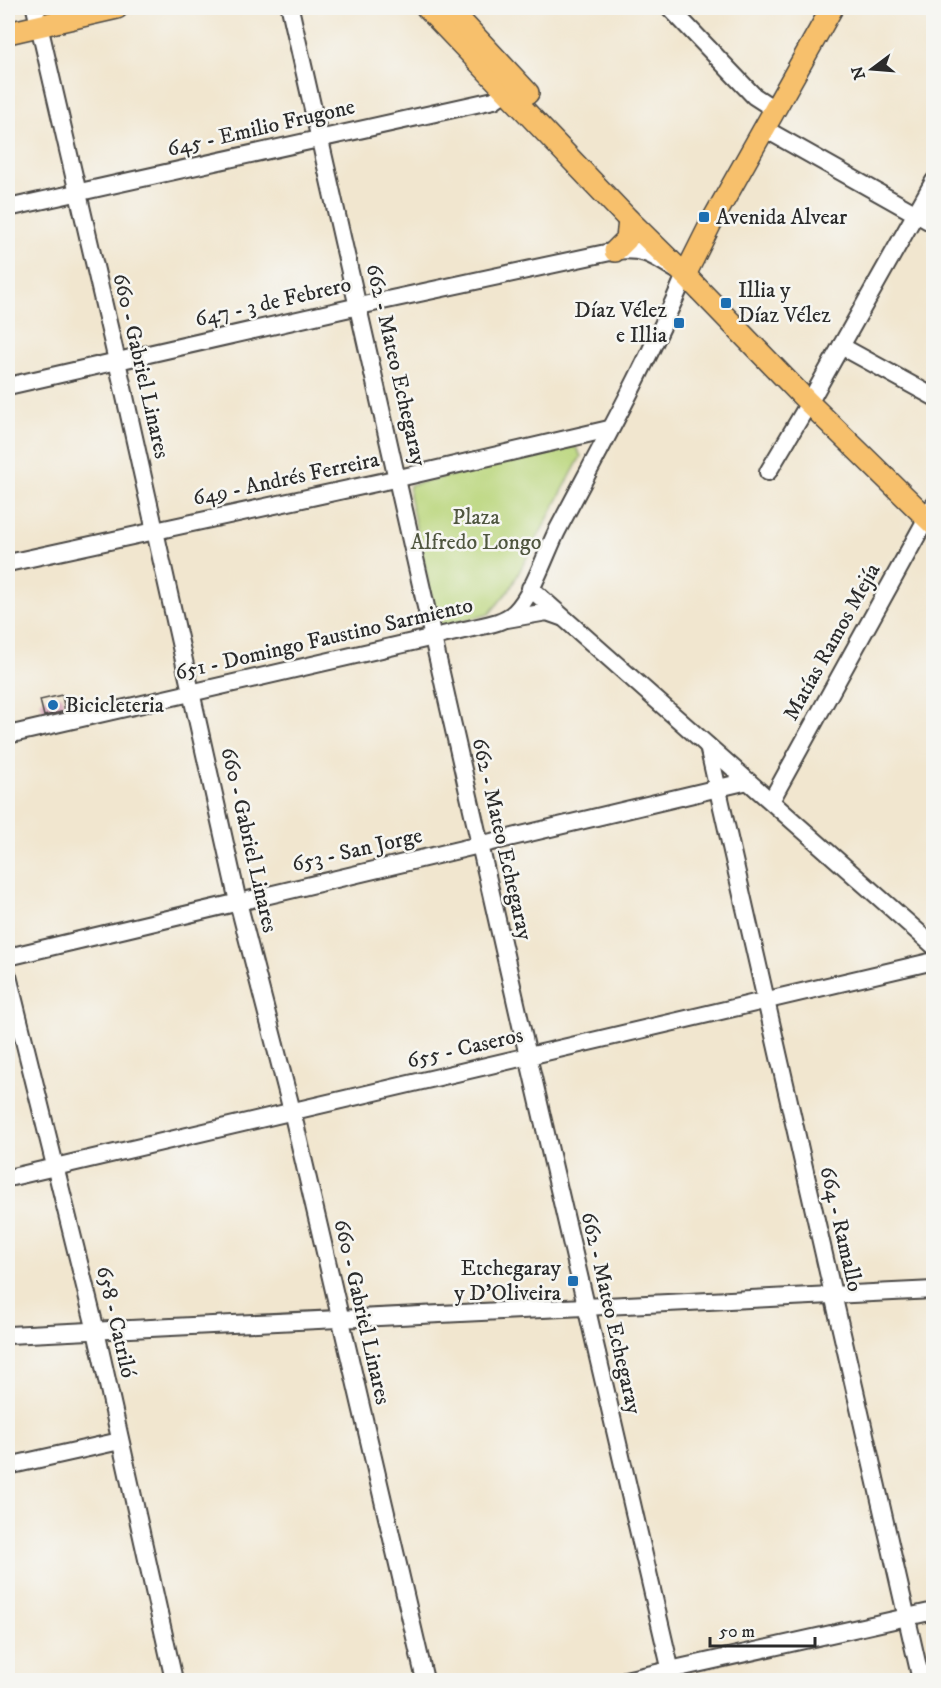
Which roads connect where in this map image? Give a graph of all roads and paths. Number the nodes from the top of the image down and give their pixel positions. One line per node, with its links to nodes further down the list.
1 (117, 8): 7 (main road)
2 (290, 8): 12 (street, 662 - Mateo Echegaray)
3 (427, 8): 9 (main road)
4 (449, 8): 9 (main road)
5 (670, 8): 10 (street)
6 (832, 8): 10 (main road)
7 (37, 17): 8 (main road); 14 (street, 660 - Gabriel Linares)
8 (8, 33)
9 (513, 87): 12 (street, 645 - Emilio Frugone); 17 (main road); 20 (main road)
10 (774, 109): 11 (main road)
11 (765, 129): 16 (street); 20 (main road)
12 (320, 138): 14 (street, 645 - Emilio Frugone); 21 (street, 662 - Mateo Echegaray)
13 (933, 181): 16 (street)
14 (78, 192): 15 (street, 645 - Emilio Frugone); 23 (street, 660 - Gabriel Linares)
15 (8, 208)
16 (915, 214): 18 (street); 22 (street)
17 (629, 220): 19 (main road); 20 (main road)
18 (933, 224)
19 (615, 251): 20 (street, 647 - 3 de Febrero); 21 (street, 647 - 3 de Febrero)
20 (685, 275): 26 (main road); 27 (street, 651 - Domingo Faustino Sarmiento)
21 (359, 306): 23 (street, 647 - 3 de Febrero); 29 (street, 662 - Mateo Echegaray)
22 (841, 346): 25 (street); 26 (street)
23 (117, 361): 24 (street, 647 - 3 de Febrero); 31 (street, 660 - Gabriel Linares)
24 (8, 386)
25 (933, 397)
26 (809, 403): 28 (street); 30 (main road)
27 (609, 429): 29 (street, 649 - Andrés Ferreira); 33 (street, 651 - Domingo Faustino Sarmiento)
28 (768, 472)
29 (399, 478): 31 (street, 649 - Andrés Ferreira); 36 (street, 662 - Mateo Echegaray)
30 (931, 516): 42 (street, Matías Ramos Mejía)
31 (155, 530): 32 (street, 649 - Andrés Ferreira); 37 (street, 660 - Gabriel Linares)
32 (8, 563)
33 (530, 588): 34 (street); 35 (street, 651 - Domingo Faustino Sarmiento)
34 (561, 617): 35 (street); 39 (street)
35 (504, 620): 36 (street, 651 - Domingo Faustino Sarmiento)
36 (433, 637): 37 (street, 651 - Domingo Faustino Sarmiento); 43 (street, 662 - Mateo Echegaray)
37 (193, 693): 38 (street, 651 - Domingo Faustino Sarmiento); 44 (street, 660 - Gabriel Linares)
38 (8, 735)
39 (708, 746): 40 (street); 41 (street, 664 - Ramallo)
40 (748, 781): 41 (street); 42 (street)
41 (718, 788): 43 (street, 653 - San Jorge); 49 (street, 664 - Ramallo)
42 (771, 801): 45 (street)
43 (480, 844): 44 (street, 653 - San Jorge); 50 (street, 662 - Mateo Echegaray)
44 (238, 902): 46 (street, 653 - San Jorge); 51 (street, 660 - Gabriel Linares)
45 (933, 946)
46 (8, 957)
47 (933, 961): 49 (street, 655 - Caseros)
48 (8, 976): 52 (street, 658 - Catriló)
49 (766, 999): 50 (street, 655 - Caseros); 55 (street, 664 - Ramallo)
50 (528, 1056): 51 (street, 655 - Caseros); 56 (street, 662 - Mateo Echegaray)
51 (292, 1111): 52 (street, 655 - Caseros); 57 (street, 660 - Gabriel Linares)
52 (56, 1167): 53 (street, 655 - Caseros); 58 (street, 658 - Catriló)
53 (8, 1178)
54 (933, 1290): 55 (street)
55 (833, 1295): 56 (street); 63 (street, 664 - Ramallo)
56 (586, 1306): 57 (street); 64 (street, 662 - Mateo Echegaray)
57 (341, 1318): 58 (street); 66 (street, 660 - Gabriel Linares)
58 (96, 1331): 59 (street); 60 (street, 658 - Catriló)
59 (8, 1335)
60 (120, 1441): 61 (street); 65 (street, 658 - Catriló)
61 (8, 1466)
62 (933, 1611): 63 (street)
63 (907, 1617): 64 (street); 68 (street, 664 - Ramallo)
64 (672, 1675): 67 (street)
65 (174, 1680)
66 (425, 1680)
67 (625, 1680)
68 (921, 1680)

